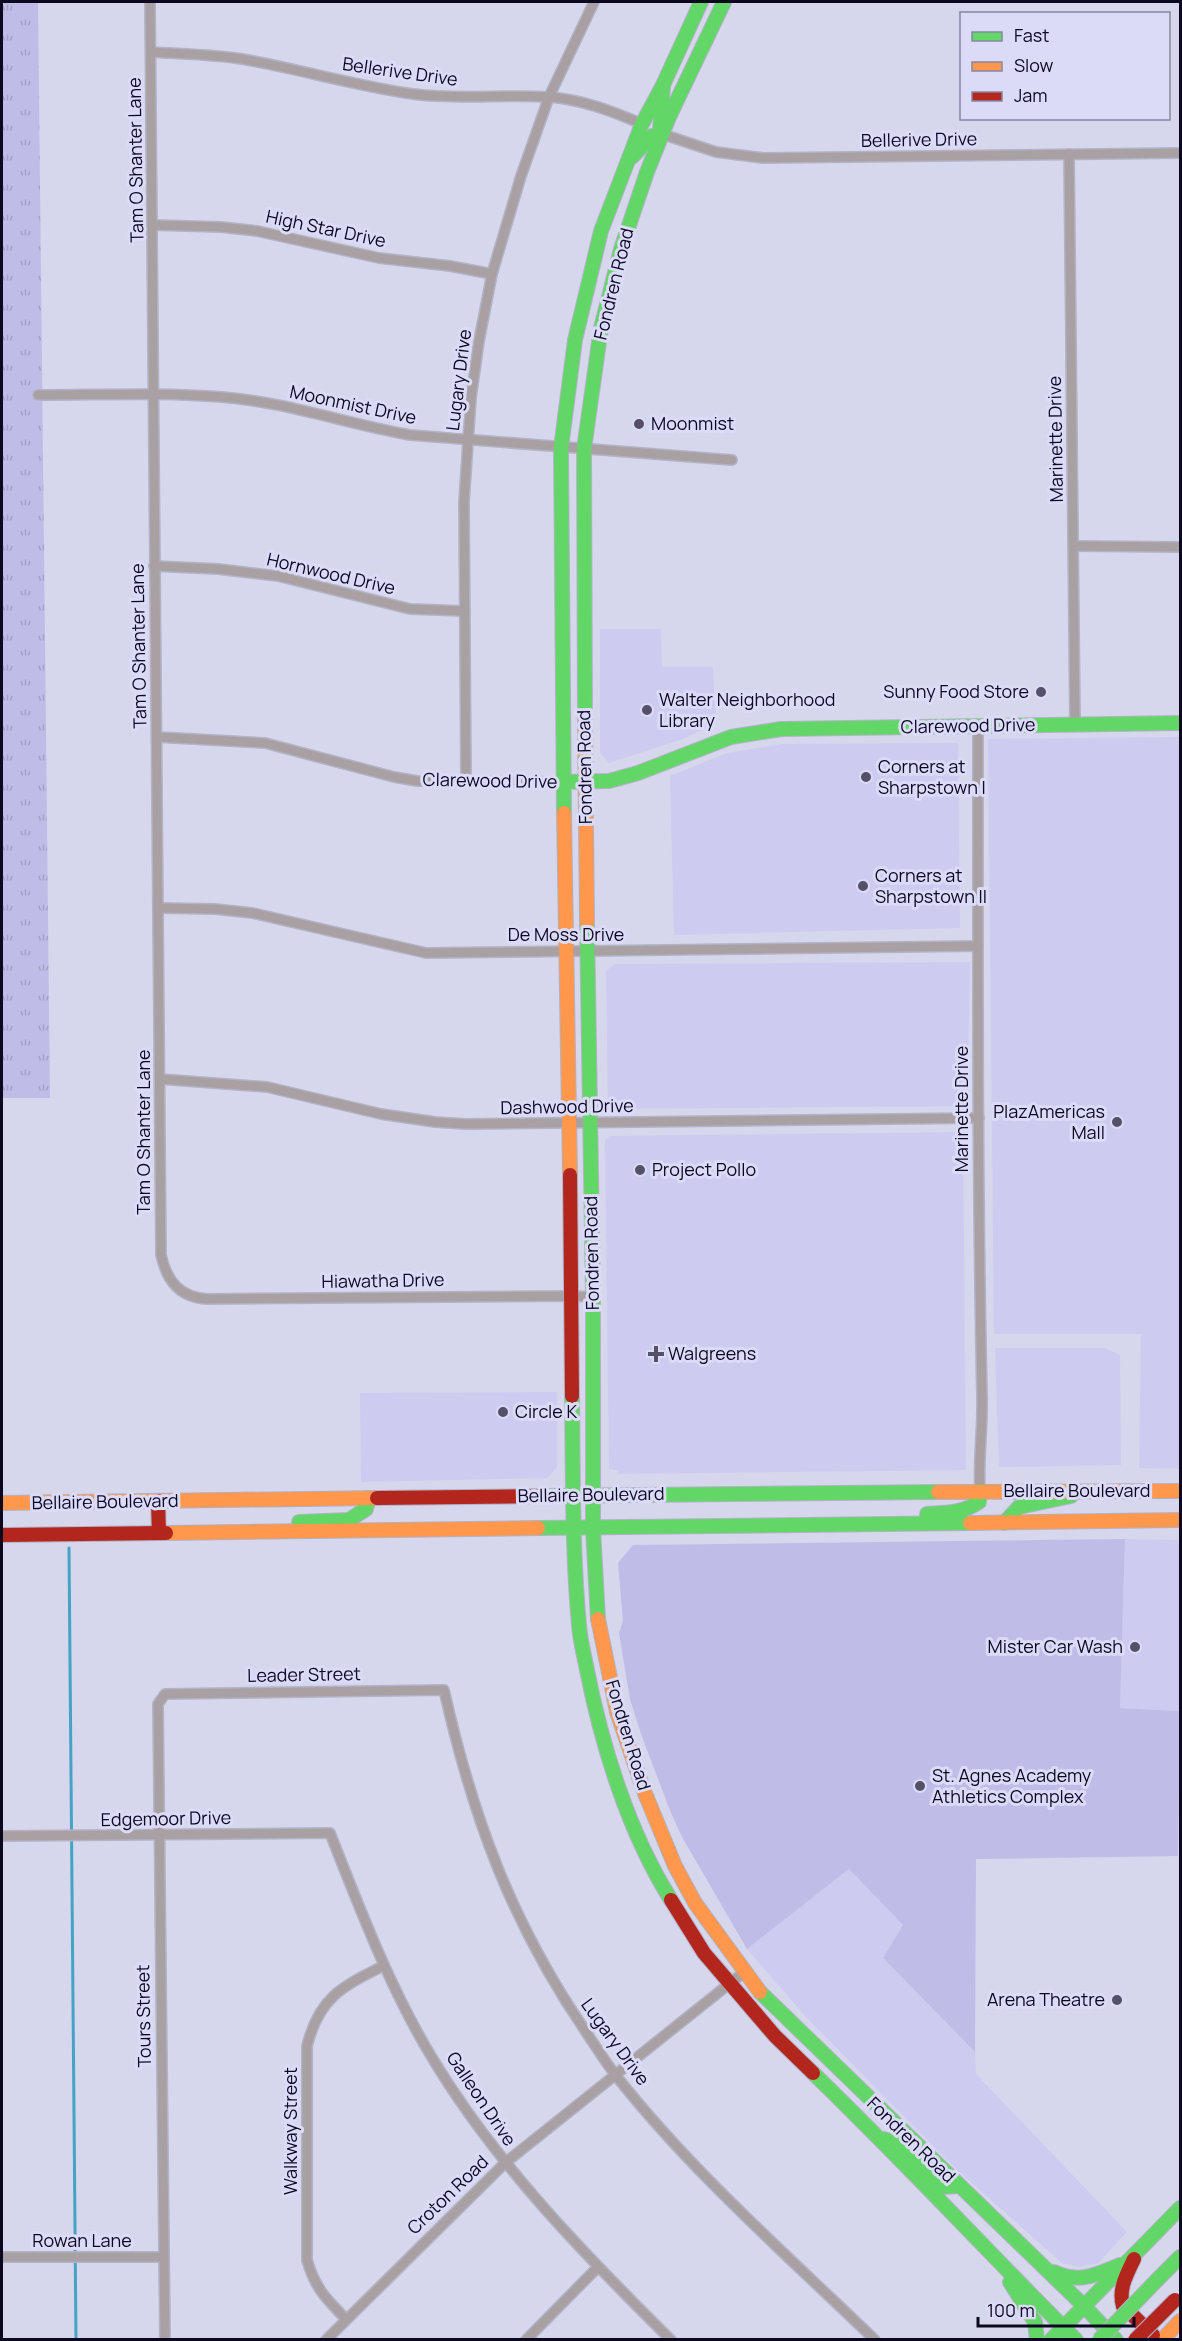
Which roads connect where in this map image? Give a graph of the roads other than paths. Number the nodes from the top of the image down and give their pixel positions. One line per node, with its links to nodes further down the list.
1 (150, 2): 5 (street, Tam O Shanter Lane)
2 (594, 2): 7 (street, Lugary Drive)
3 (701, 2): 6 (main road, Fondren Road)
4 (724, 2): 9 (main road, Fondren Road)
5 (151, 52): 7 (street, Bellerive Drive); 13 (street, Tam O Shanter Lane)
6 (663, 85): 8 (main road, Fondren Road); 9 (main road)
7 (549, 97): 8 (street, Bellerive Drive); 14 (street, Lugary Drive)
8 (642, 124): 12 (main road, Fondren Road)
9 (662, 134): 11 (street, Bellerive Drive); 12 (main road); 19 (main road, Fondren Road)
10 (1180, 153): 11 (street, Bellerive Drive)
11 (1069, 154): 21 (street, Marinette Drive)
12 (628, 161): 18 (main road, Fondren Road)
13 (153, 225): 14 (street, High Star Drive); 16 (street, Tam O Shanter Lane)
14 (492, 274): 17 (street, Lugary Drive)
15 (38, 395): 16 (street, Moonmist Drive)
16 (155, 395): 17 (street, Moonmist Drive); 23 (street, Tam O Shanter Lane)
17 (468, 440): 18 (street, Moonmist Drive); 24 (street, Lugary Drive)
18 (561, 448): 19 (street, Moonmist Drive); 30 (main road, Fondren Road)
19 (584, 449): 20 (street, Moonmist Drive); 31 (main road, Fondren Road)
20 (732, 460)
21 (1074, 546): 22 (street); 26 (street, Marinette Drive)
22 (1180, 547)
23 (154, 566): 24 (street, Hornwood Drive); 28 (street, Tam O Shanter Lane)
24 (464, 611): 29 (street, Lugary Drive)
25 (1180, 723): 26 (main road, Clarewood Drive)
26 (1076, 724): 27 (main road, Clarewood Drive)
27 (978, 726): 31 (main road, Clarewood Drive); 33 (street, Marinette Drive)
28 (157, 737): 29 (street, Clarewood Drive); 32 (street, Tam O Shanter Lane)
29 (466, 782): 30 (street, Clarewood Drive)
30 (563, 782): 31 (main road, Clarewood Drive); 35 (main road, Fondren Road)
31 (585, 782): 34 (main road, Fondren Road)
32 (159, 908): 35 (street, De Moss Drive); 36 (street, Tam O Shanter Lane)
33 (978, 946): 34 (street, De Moss Drive); 37 (street, Marinette Drive)
34 (588, 951): 35 (street, De Moss Drive); 39 (main road, Fondren Road)
35 (567, 952): 38 (main road, Fondren Road)
36 (160, 1079): 38 (street, Dashwood Drive); 40 (street, Tam O Shanter Lane)
37 (979, 1118): 39 (street, Dashwood Drive); 44 (street, Marinette Drive)
38 (570, 1123): 39 (street, Dashwood Drive); 41 (main road, Fondren Road)
39 (590, 1123): 42 (main road, Fondren Road)
40 (175, 1287): 41 (street, Hiawatha Drive)
41 (572, 1296): 42 (street, Hiawatha Drive); 46 (main road, Fondren Road)
42 (593, 1298): 47 (main road, Fondren Road)
43 (1078, 1490): 44 (main road, Bellaire Boulevard); 45 (main road, Bellaire Boulevard); 52 (main road)
44 (980, 1491): 47 (main road, Bellaire Boulevard); 53 (main road)
45 (1180, 1491)
46 (574, 1495): 47 (main road, Bellaire Boulevard); 48 (main road, Bellaire Boulevard); 54 (main road, Fondren Road)
47 (593, 1495): 55 (main road, Fondren Road)
48 (369, 1498): 49 (main road, Bellaire Boulevard); 56 (main road)
49 (158, 1501): 50 (main road, Bellaire Boulevard); 57 (main road)
50 (2, 1503)
51 (1180, 1520): 52 (main road, Bellaire Boulevard)
52 (1004, 1522): 53 (main road, Bellaire Boulevard)
53 (875, 1524): 55 (main road, Bellaire Boulevard)
54 (573, 1529): 55 (main road, Bellaire Boulevard); 56 (main road, Bellaire Boulevard); 62 (main road, Fondren Road)
55 (593, 1529): 61 (main road, Fondren Road)
56 (271, 1532): 57 (main road, Bellaire Boulevard)
57 (159, 1533): 58 (main road, Bellaire Boulevard)
58 (2, 1535)
59 (444, 1690): 60 (street, Leader Street); 69 (street, Lugary Drive)
60 (165, 1694): 65 (street, Tours Street)
61 (617, 1712): 62 (main road); 67 (main road, Fondren Road)
62 (596, 1717): 68 (main road, Fondren Road)
63 (330, 1833): 65 (street, Edgemoor Drive); 66 (street, Galleon Drive)
64 (2, 1836): 65 (street, Edgemoor Drive)
65 (158, 1836): 75 (street, Tours Street)
66 (383, 1966): 71 (street, Galleon Drive); 83 (street, Walkway Street)
67 (744, 1972): 68 (street, Croton Road); 72 (main road, Fondren Road)
68 (730, 1983): 69 (street, Croton Road); 70 (main road, Fondren Road)
69 (616, 2076): 71 (street, Croton Road); 90 (street, Lugary Drive)
70 (879, 2137): 72 (main road); 78 (main road, Fondren Road)
71 (505, 2163): 79 (street, Galleon Drive); 83 (street, Croton Road)
72 (958, 2186): 80 (main road, Fondren Road)
73 (1180, 2208): 76 (main road)
74 (1180, 2256): 94 (main road, bridge)
75 (164, 2257): 77 (street, Rowan Lane); 86 (street, Tours Street)
76 (1133, 2257): 80 (main road); 82 (main road); 97 (main road)
77 (2, 2258)
78 (994, 2258): 85 (main road, Fondren Road); 91 (main road)
79 (598, 2267): 88 (street); 89 (street, Galleon Drive)
80 (1044, 2267): 82 (main road, Fondren Road)
81 (1178, 2297): 96 (main road, bridge)
82 (1083, 2305): 85 (main road); 95 (main road, Fondren Road)
83 (346, 2319): 87 (street, Croton Road)
84 (1178, 2323): 97 (main road)
85 (1063, 2326): 92 (main road); 93 (main road, Fondren Road)
86 (165, 2340)
87 (326, 2340)
88 (526, 2340)
89 (671, 2340)
90 (875, 2340)
91 (1037, 2340)
92 (1051, 2340)
93 (1076, 2340)
94 (1099, 2340)
95 (1116, 2340)
96 (1136, 2340)
97 (1160, 2340)

